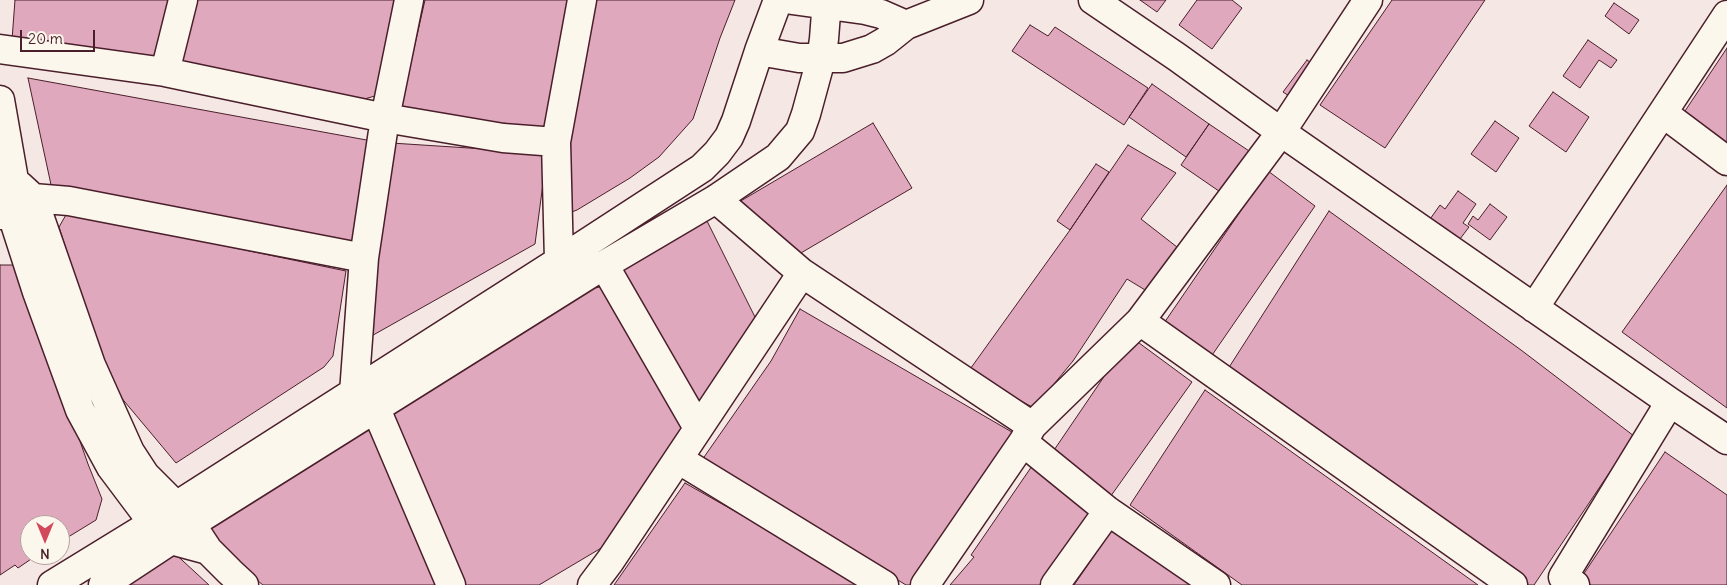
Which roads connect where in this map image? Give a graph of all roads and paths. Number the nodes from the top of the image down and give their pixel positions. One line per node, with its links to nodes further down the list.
1 (183, 0): 15 (street)
2 (409, 0): 18 (street)
3 (582, 0): 20 (street)
4 (778, 0): 13 (street)
5 (792, 0): 9 (street)
6 (969, 0): 11 (street)
7 (1092, 0): 19 (street)
8 (1368, 0): 19 (street)
9 (827, 2): 11 (street); 14 (street)
10 (1727, 15): 17 (street)
11 (906, 25): 14 (street)
12 (0, 49): 15 (street)
13 (759, 51): 14 (street); 25 (street)
14 (821, 59): 23 (street)
15 (165, 72): 18 (street)
16 (0, 100): 22 (street)
17 (1663, 113): 21 (street); 28 (street)
18 (385, 118): 20 (street); 24 (street)
19 (1281, 132): 28 (street); 29 (street)
20 (556, 142): 25 (street)
21 (1727, 161)
22 (14, 199): 24 (street); 38 (street)
23 (716, 199): 26 (street); 27 (street)
24 (364, 258): 30 (street)
25 (559, 261): 30 (street)
26 (604, 265): 32 (street); 33 (street)
27 (802, 273): 33 (street); 34 (street)
28 (1534, 308): 31 (street)
29 (1140, 321): 34 (street); 49 (street)
30 (354, 393): 38 (street)
31 (1670, 402): 35 (street); 39 (street)
32 (376, 409): 38 (street); 43 (street)
33 (698, 428): 36 (street)
34 (1027, 434): 37 (street); 46 (street)
35 (1727, 440)
36 (678, 459): 44 (street); 45 (street)
37 (1108, 511): 47 (street); 48 (street)
38 (173, 523): 40 (street); 41 (street); 42 (street)
39 (1565, 582)
40 (52, 585)
41 (103, 585)
42 (244, 585)
43 (451, 585)
44 (592, 585)
45 (884, 585)
46 (925, 585)
47 (1055, 585)
48 (1216, 585)
49 (1513, 585)

